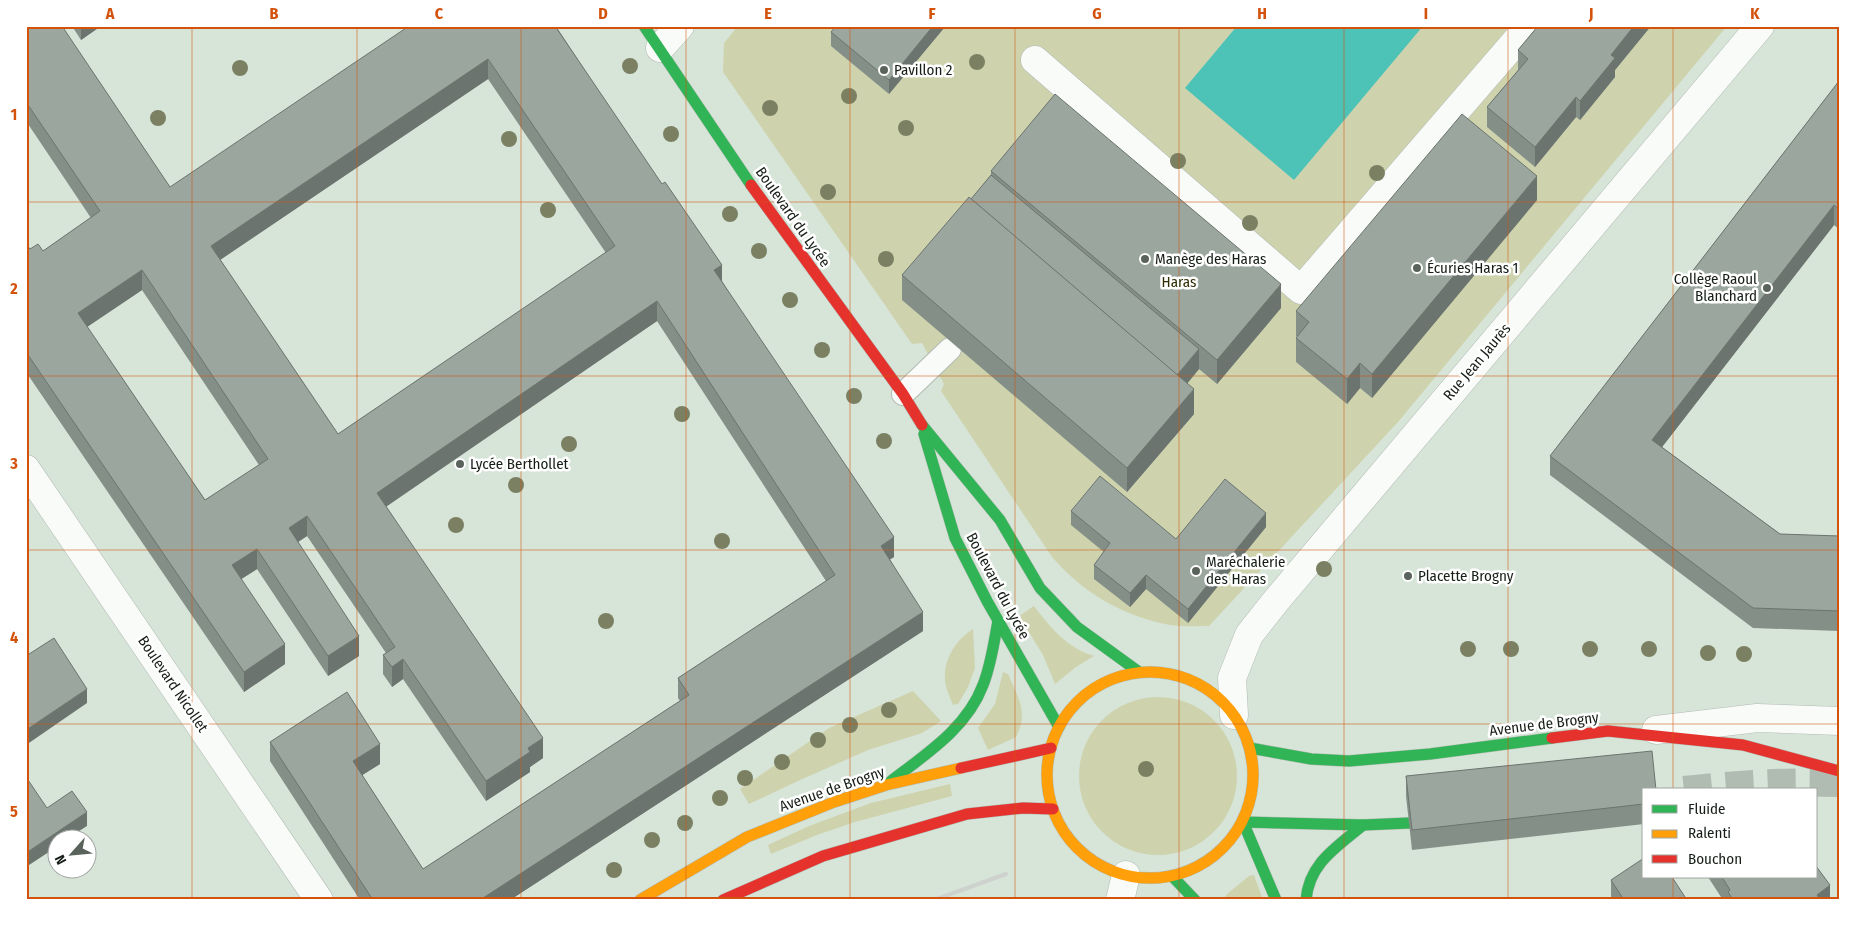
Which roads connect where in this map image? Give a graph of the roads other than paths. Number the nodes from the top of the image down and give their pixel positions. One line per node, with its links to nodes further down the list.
1 (644, 26): 5 (main road, Boulevard du Lycée)
2 (680, 26): 5 (street)
3 (1529, 26): 6 (street)
4 (1760, 26): 13 (street, Rue Jean Jaurès)
5 (660, 48): 8 (main road, Boulevard du Lycée)
6 (1035, 60)
7 (950, 349): 8 (lane)
8 (903, 394): 9 (main road, Boulevard du Lycée)
9 (921, 423): 11 (main road, Boulevard du Lycée); 12 (main road, Boulevard du Lycée)
10 (26, 469): 27 (street, Boulevard Nicollet)
11 (998, 621): 15 (main road, Boulevard du Lycée); 20 (main road)
12 (1139, 672): 13 (main road); 15 (main road)
13 (1234, 715): 18 (main road)
14 (1839, 721): 16 (street)
15 (1059, 727): 17 (main road)
16 (1630, 734): 18 (main road, Avenue de Brogny); 19 (main road, Avenue de Brogny)
17 (1051, 748): 20 (main road, Avenue de Brogny); 21 (main road)
18 (1250, 748): 22 (main road)
19 (1839, 771)
20 (886, 785): 28 (main road, Avenue de Brogny)
21 (1053, 809): 26 (main road); 29 (main road)
22 (1243, 822): 24 (main road); 25 (main road); 31 (main road)
23 (1409, 823): 24 (main road)
24 (1363, 825): 32 (main road)
25 (1172, 876): 26 (main road); 30 (main road)
26 (1123, 888)
27 (319, 900)
28 (640, 900)
29 (723, 900)
30 (1196, 900)
31 (1276, 900)
32 (1306, 900)

